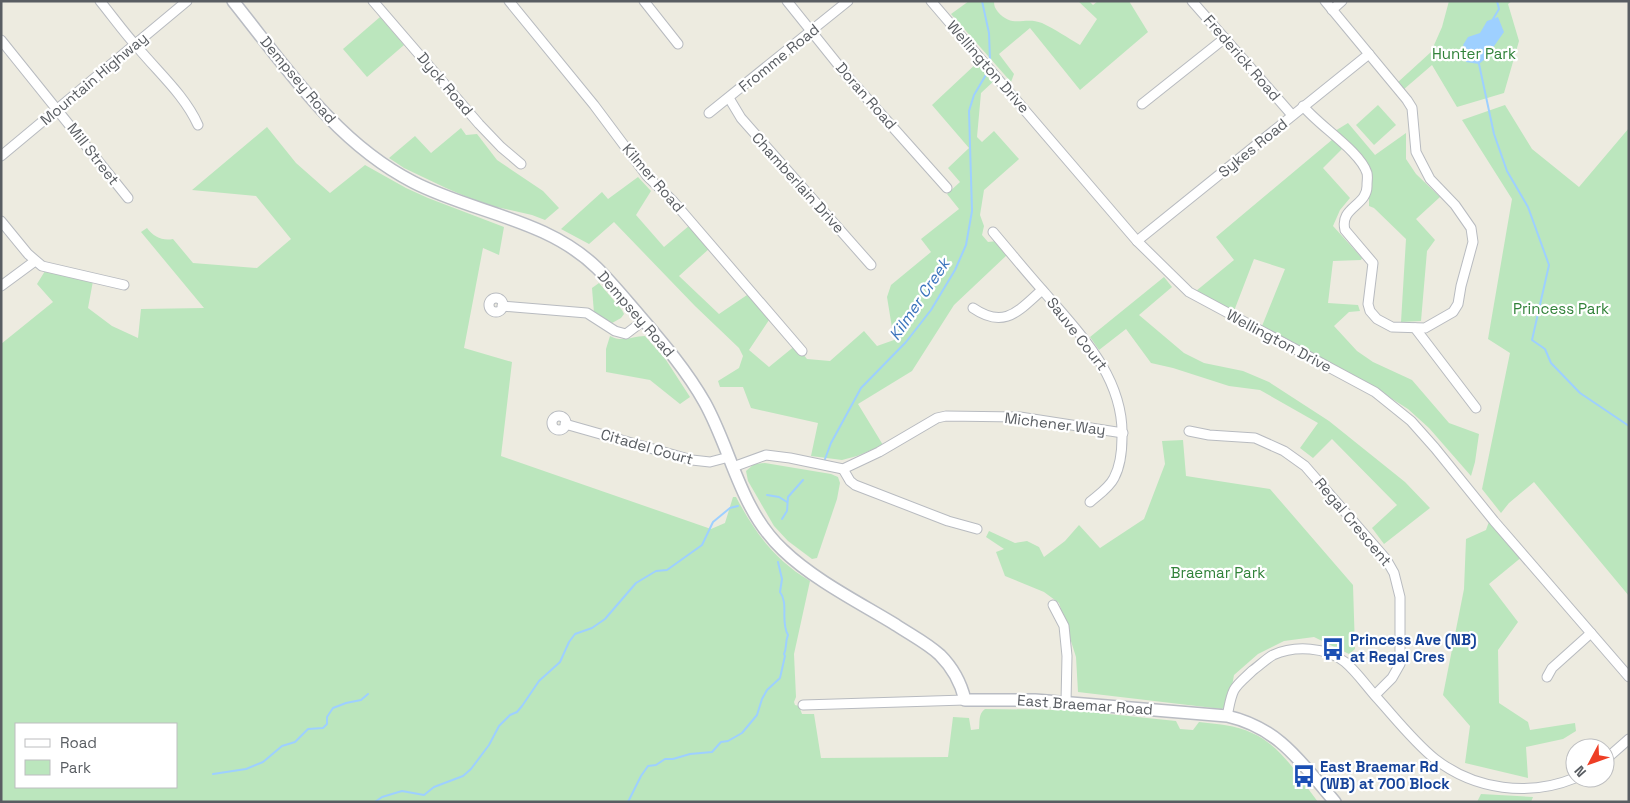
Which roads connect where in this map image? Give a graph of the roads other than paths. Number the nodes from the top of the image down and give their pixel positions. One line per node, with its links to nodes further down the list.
1 (100, 1): 18 (street)
2 (187, 1): 18 (street, Mountain Highway)
3 (233, 1): 41 (street, Dempsey Road)
4 (373, 1): 28 (street, Dyck Road)
5 (509, 1): 43 (street, Kilmer Road)
6 (644, 1): 17 (street)
7 (787, 1): 14 (street, Doran Road)
8 (848, 1): 14 (street, Fromme Road)
9 (931, 1): 33 (street, Wellington Drive)
10 (1192, 1): 15 (street, Frederick Road)
11 (1325, 1): 13 (street)
12 (1342, 1): 13 (street)
13 (1332, 10): 19 (street)
14 (812, 32): 20 (street, Fromme Road); 29 (street, Doran Road)
15 (1225, 38): 21 (street); 25 (street, Frederick Road)
16 (1, 40): 23 (street, Mill Street)
17 (678, 44)
18 (135, 45): 23 (street, Mountain Highway); 26 (street)
19 (1369, 54): 22 (street, Sykes Road); 42 (street)
20 (729, 98): 24 (street, Fromme Road); 35 (street, Chamberlain Drive)
21 (1142, 104)
22 (1303, 106): 25 (street, Sykes Road); 42 (street)
23 (57, 110): 27 (street, Mountain Highway); 30 (street, Mill Street)
24 (709, 113)
25 (1292, 115): 33 (street, Sykes Road)
26 (198, 125)
27 (1, 156)
28 (521, 164)
29 (948, 188)
30 (128, 198)
31 (1, 221): 34 (street)
32 (993, 232): 38 (street, Sauve Court)
33 (1137, 241): 53 (street, Wellington Drive)
34 (35, 261): 36 (street); 37 (street)
35 (871, 265)
36 (124, 285)
37 (1, 286)
38 (1042, 290): 40 (street); 47 (street, Sauve Court)
39 (502, 306): 41 (street)
40 (973, 308)
41 (644, 321): 48 (street, Dempsey Road)
42 (1416, 328): 44 (street)
43 (802, 351)
44 (1476, 408)
45 (566, 424): 48 (street, Citadel Court)
46 (1189, 431): 56 (street, Regal Crescent)
47 (1123, 434): 49 (street, Michener Way); 50 (street, Sauve Court)
48 (731, 462): 49 (street); 57 (street, Dempsey Road)
49 (843, 469): 51 (street)
50 (1090, 502)
51 (977, 528)
52 (1053, 606): 58 (street)
53 (1591, 634): 54 (street, Wellington Drive); 55 (street)
54 (1629, 677)
55 (1547, 678)
56 (1374, 695): 60 (street); 63 (street)
57 (965, 700): 58 (street, East Braemar Road); 59 (street, East Braemar Road)
58 (1066, 702): 60 (street, East Braemar Road)
59 (803, 705)
60 (1227, 716): 64 (street, East Braemar Road)
61 (1629, 739): 62 (street)
62 (1615, 751)
63 (1565, 781)
64 (1335, 802)

